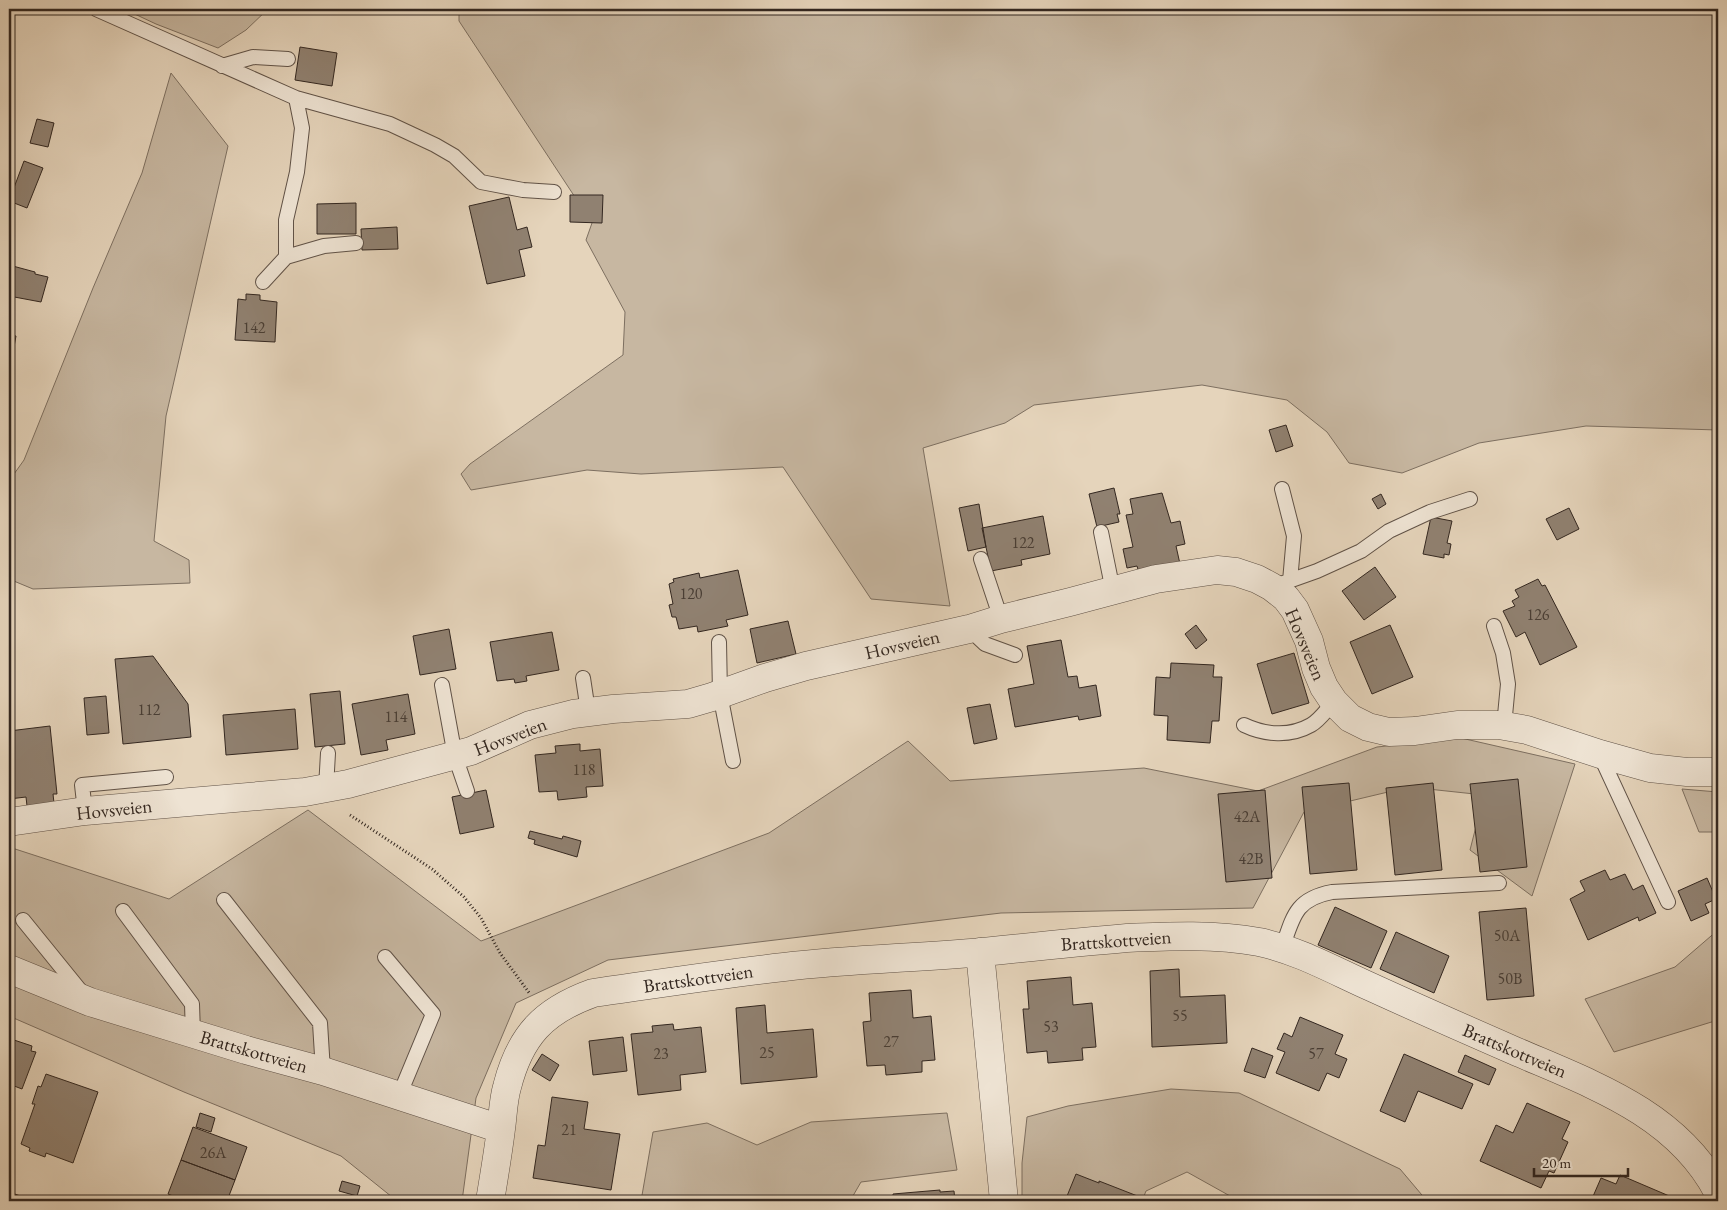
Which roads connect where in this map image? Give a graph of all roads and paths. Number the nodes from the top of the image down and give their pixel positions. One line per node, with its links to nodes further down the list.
1 (96, 9): 3 (lane)
2 (288, 59): 3 (lane)
3 (222, 66): 4 (lane)
4 (296, 98): 5 (lane); 7 (lane)
5 (554, 192)
6 (356, 243): 7 (lane)
7 (286, 257): 8 (lane)
8 (263, 282)
9 (1282, 489): 13 (lane)
10 (1470, 499): 13 (lane)
11 (1100, 532): 14 (lane)
12 (981, 559): 15 (lane)
13 (1281, 584): 14 (street, Hovsveien); 23 (street, Hovsveien)
14 (1113, 591): 15 (street, Hovsveien)
15 (1001, 618): 17 (street, Hovsveien)
16 (1494, 626): 26 (lane)
17 (969, 629): 19 (lane); 22 (street, Hovsveien)
18 (719, 642): 22 (lane)
19 (1015, 655)
20 (583, 678): 24 (lane)
21 (442, 685): 29 (lane)
22 (720, 694): 24 (street, Hovsveien); 30 (lane)
23 (1334, 702): 25 (lane); 26 (street, Hovsveien)
24 (588, 712): 29 (street, Hovsveien)
25 (1244, 726)
26 (1504, 726): 28 (street, Hovsveien)
27 (328, 753): 33 (lane)
28 (1600, 754): 31 (street, Hovsveien); 39 (lane)
29 (455, 756): 33 (street, Hovsveien); 34 (lane)
30 (733, 761)
31 (1718, 772)
32 (166, 777): 35 (lane)
33 (316, 790): 35 (street, Hovsveien); 47 (path)
34 (466, 791)
35 (86, 811): 36 (street, Hovsveien)
36 (9, 822)
37 (1499, 883): 42 (lane)
38 (224, 900): 49 (lane)
39 (1668, 902)
40 (123, 911): 48 (lane)
41 (23, 920): 46 (lane)
42 (1282, 949): 43 (street, Brattskottveien); 52 (street, Brattskottveien)
43 (980, 952): 47 (street, Brattskottveien); 54 (street)
44 (385, 957): 50 (lane)
45 (9, 969): 46 (street, Brattskottveien)
46 (90, 1002): 48 (street, Brattskottveien)
47 (549, 1014): 51 (street, Brattskottveien)
48 (193, 1034): 49 (street, Brattskottveien)
49 (323, 1071): 50 (street, Brattskottveien)
50 (399, 1096): 51 (street, Brattskottveien)
51 (502, 1129): 53 (street, Brattskottveien)
52 (1718, 1192)
53 (490, 1201)
54 (1004, 1201)

